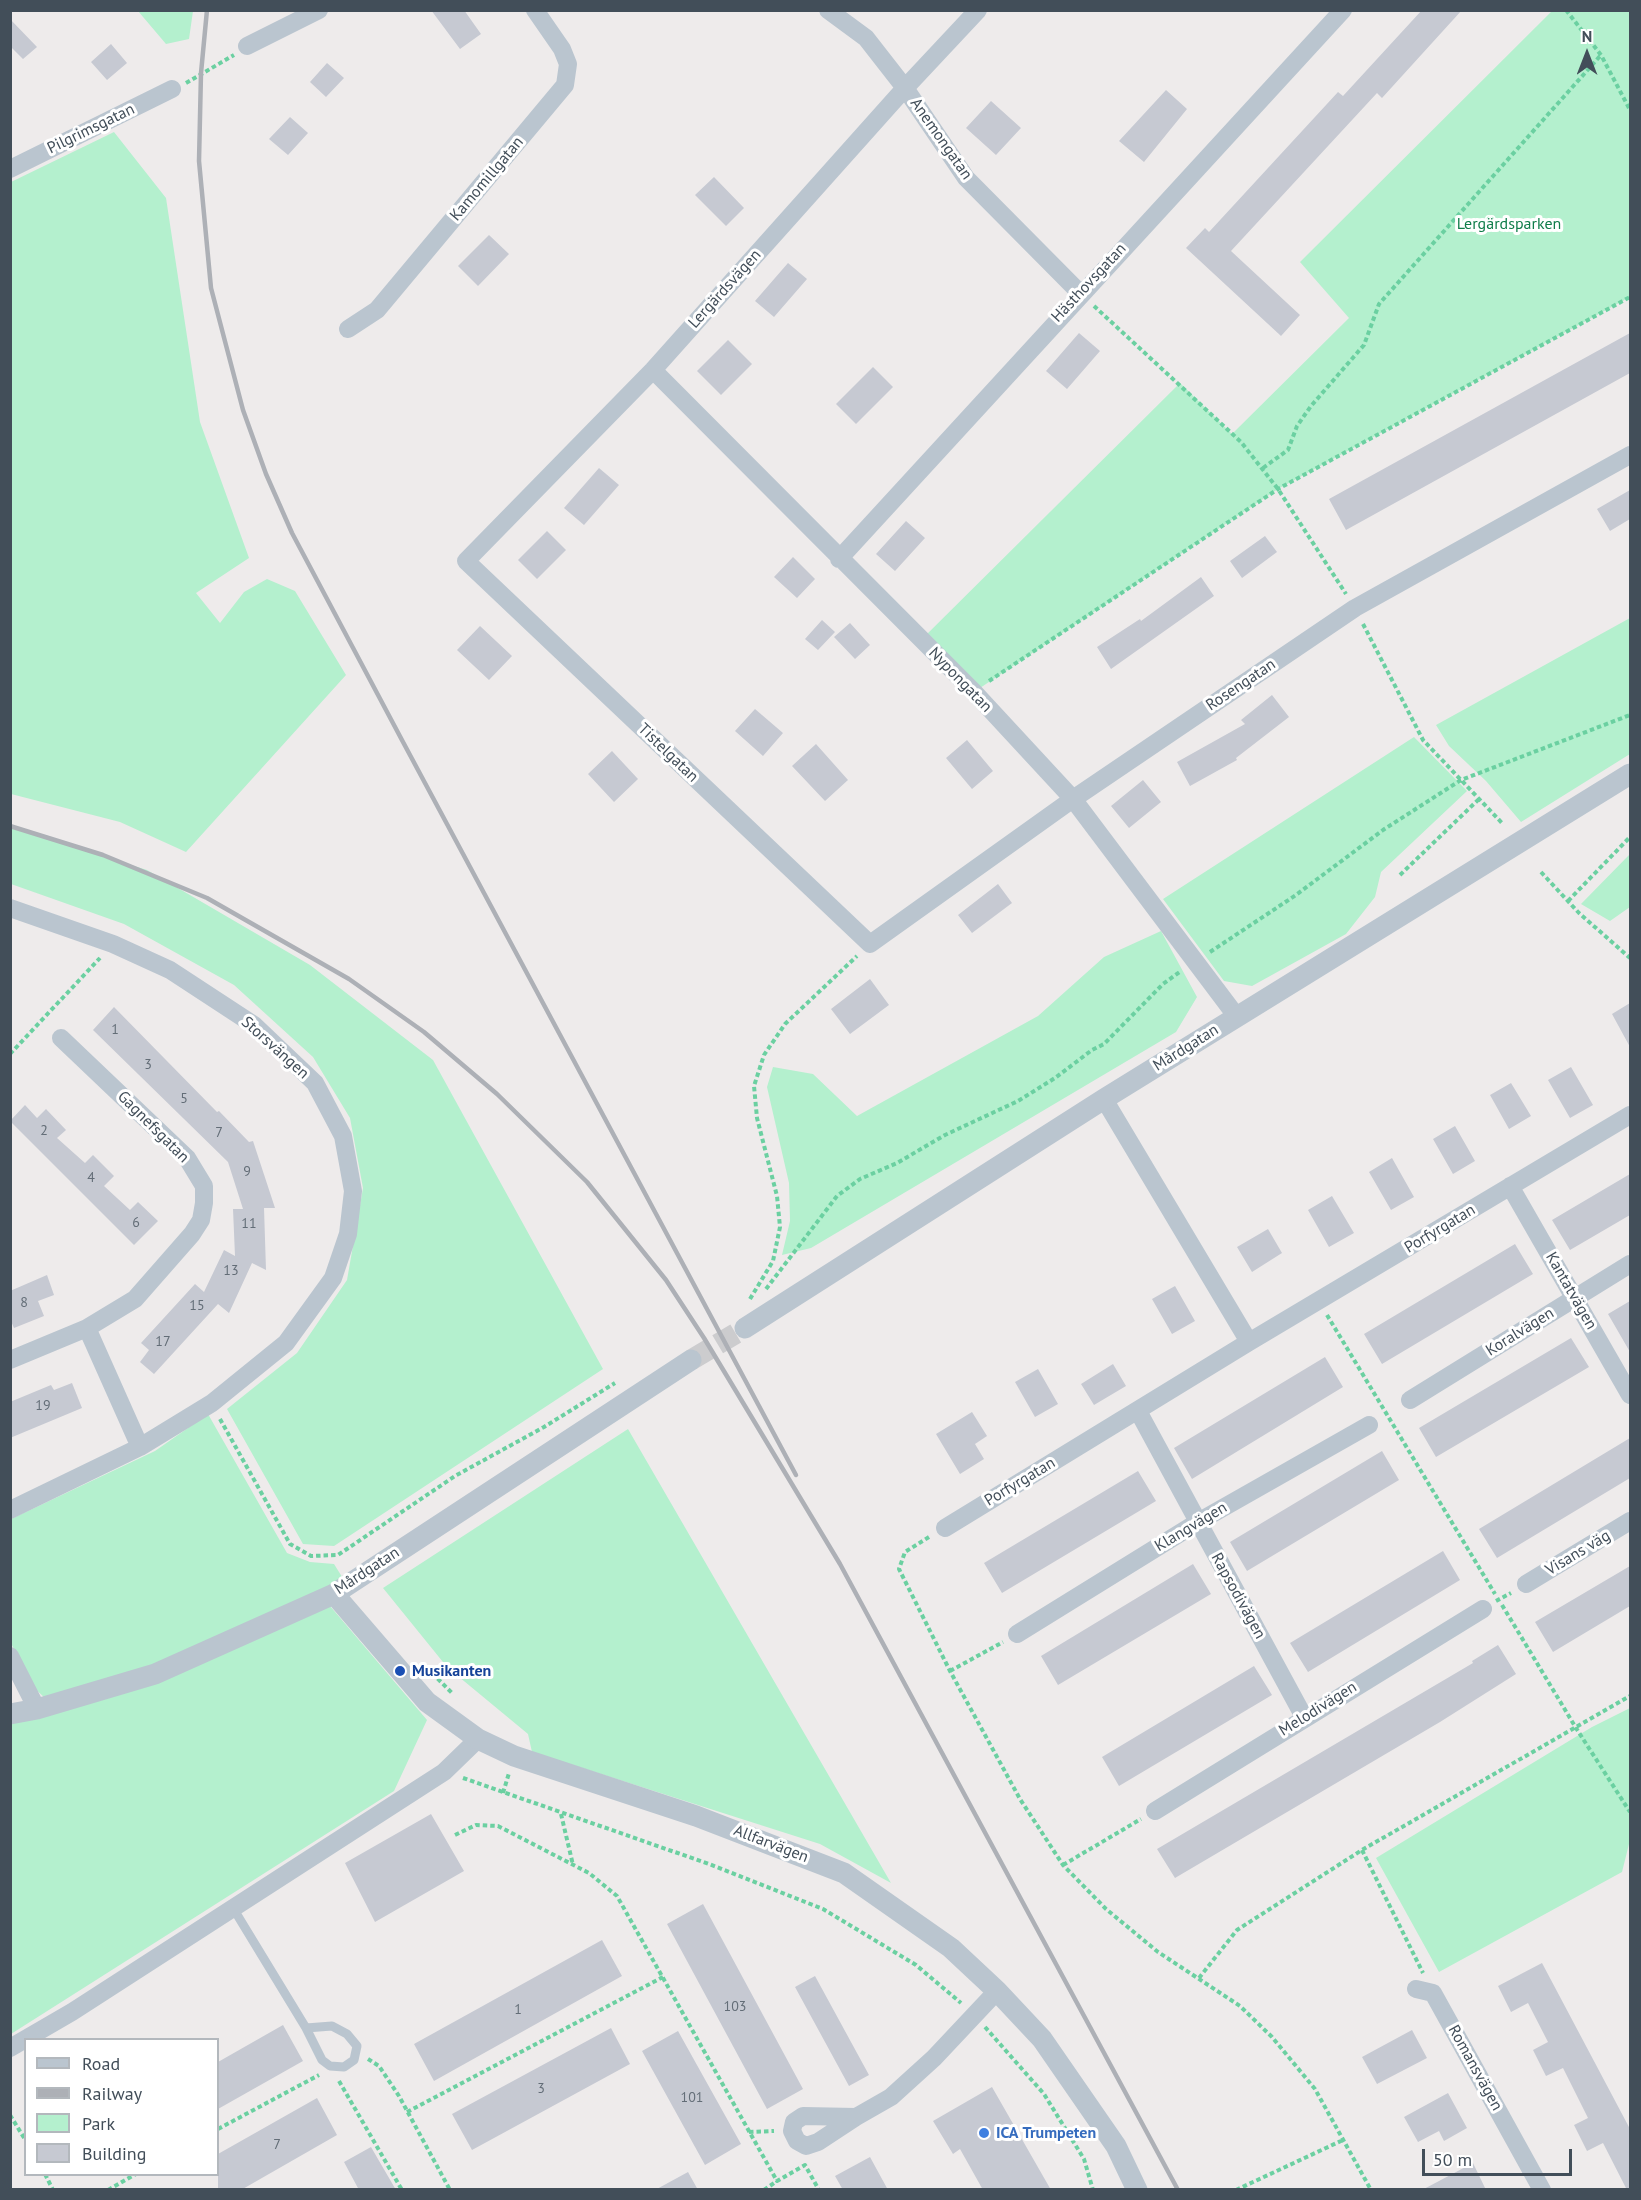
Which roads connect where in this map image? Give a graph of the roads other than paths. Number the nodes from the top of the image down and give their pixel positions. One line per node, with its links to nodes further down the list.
1 (320, 10): 6 (street)
2 (535, 10): 11 (street, Kamomillgatan)
3 (828, 10): 7 (street, Anemongatan)
4 (978, 10): 7 (street, Lergärdsvägen)
5 (1343, 10): 10 (street, Hästhovsgatan)
6 (247, 46)
7 (905, 88): 10 (street, Anemongatan); 12 (street, Lergärdsvägen)
8 (172, 89): 9 (street, Pilgrimsgatan)
9 (10, 170)
10 (1080, 293): 14 (street, Hästhovsgatan)
11 (348, 329)
12 (653, 370): 14 (street, Nypongatan); 15 (street, Lergärdsvägen)
13 (1630, 455): 17 (street, Rosengatan)
14 (838, 559): 17 (street, Nypongatan)
15 (466, 561): 19 (street, Tistelgatan)
16 (1630, 774): 20 (street, Mårdgatan)
17 (1072, 799): 19 (street, Rosengatan); 20 (street, Nypongatan)
18 (10, 908): 36 (street, Storsvängen)
19 (870, 945)
20 (1237, 1017): 22 (street, Mårdgatan)
21 (61, 1038): 27 (street, Gagnefsgatan)
22 (1104, 1099): 28 (street, Mårdgatan); 29 (street)
23 (1630, 1115): 24 (street, Porfyrgatan)
24 (1510, 1186): 26 (street, Kantatvägen); 29 (street, Porfyrgatan)
25 (1630, 1264): 26 (street, Koralvägen)
26 (1575, 1298): 32 (street, Kantatvägen); 33 (street, Koralvägen)
27 (87, 1328): 30 (street, Gagnefsgatan); 36 (street)
28 (745, 1328)
29 (1249, 1342): 34 (street, Porfyrgatan)
30 (10, 1360)
31 (691, 1360): 42 (street, Mårdgatan)
32 (1630, 1395)
33 (1410, 1400)
34 (1138, 1411): 39 (street, Rapsodivägen); 40 (street, Porfyrgatan)
35 (1369, 1425): 39 (street, Klangvägen)
36 (140, 1447): 37 (street, Storsvängen)
37 (10, 1510)
38 (1630, 1521): 41 (street, Visans väg)
39 (1198, 1522): 44 (street, Klangvägen); 48 (street, Rapsodivägen)
40 (945, 1528)
41 (1526, 1584)
42 (334, 1594): 46 (street, Mårdgatan); 49 (street, Allfarvägen)
43 (1491, 1604): 48 (street, Melodivägen)
44 (1017, 1634)
45 (10, 1656): 46 (street)
46 (37, 1709): 47 (street, Mårdgatan)
47 (10, 1714)
48 (1304, 1717): 50 (street, Melodivägen)
49 (478, 1739): 51 (street); 52 (street, Allfarvägen)
50 (1155, 1811)
51 (232, 1908): 54 (lane); 55 (street)
52 (997, 1991): 58 (street); 59 (street, Allfarvägen)
53 (1425, 1991): 60 (street, Romansvägen)
54 (306, 2028): 54 (lane)
55 (26, 2038)
56 (24, 2039): 57 (street)
57 (10, 2048)
58 (856, 2117): 58 (street)
59 (1137, 2190)
60 (1542, 2190)

